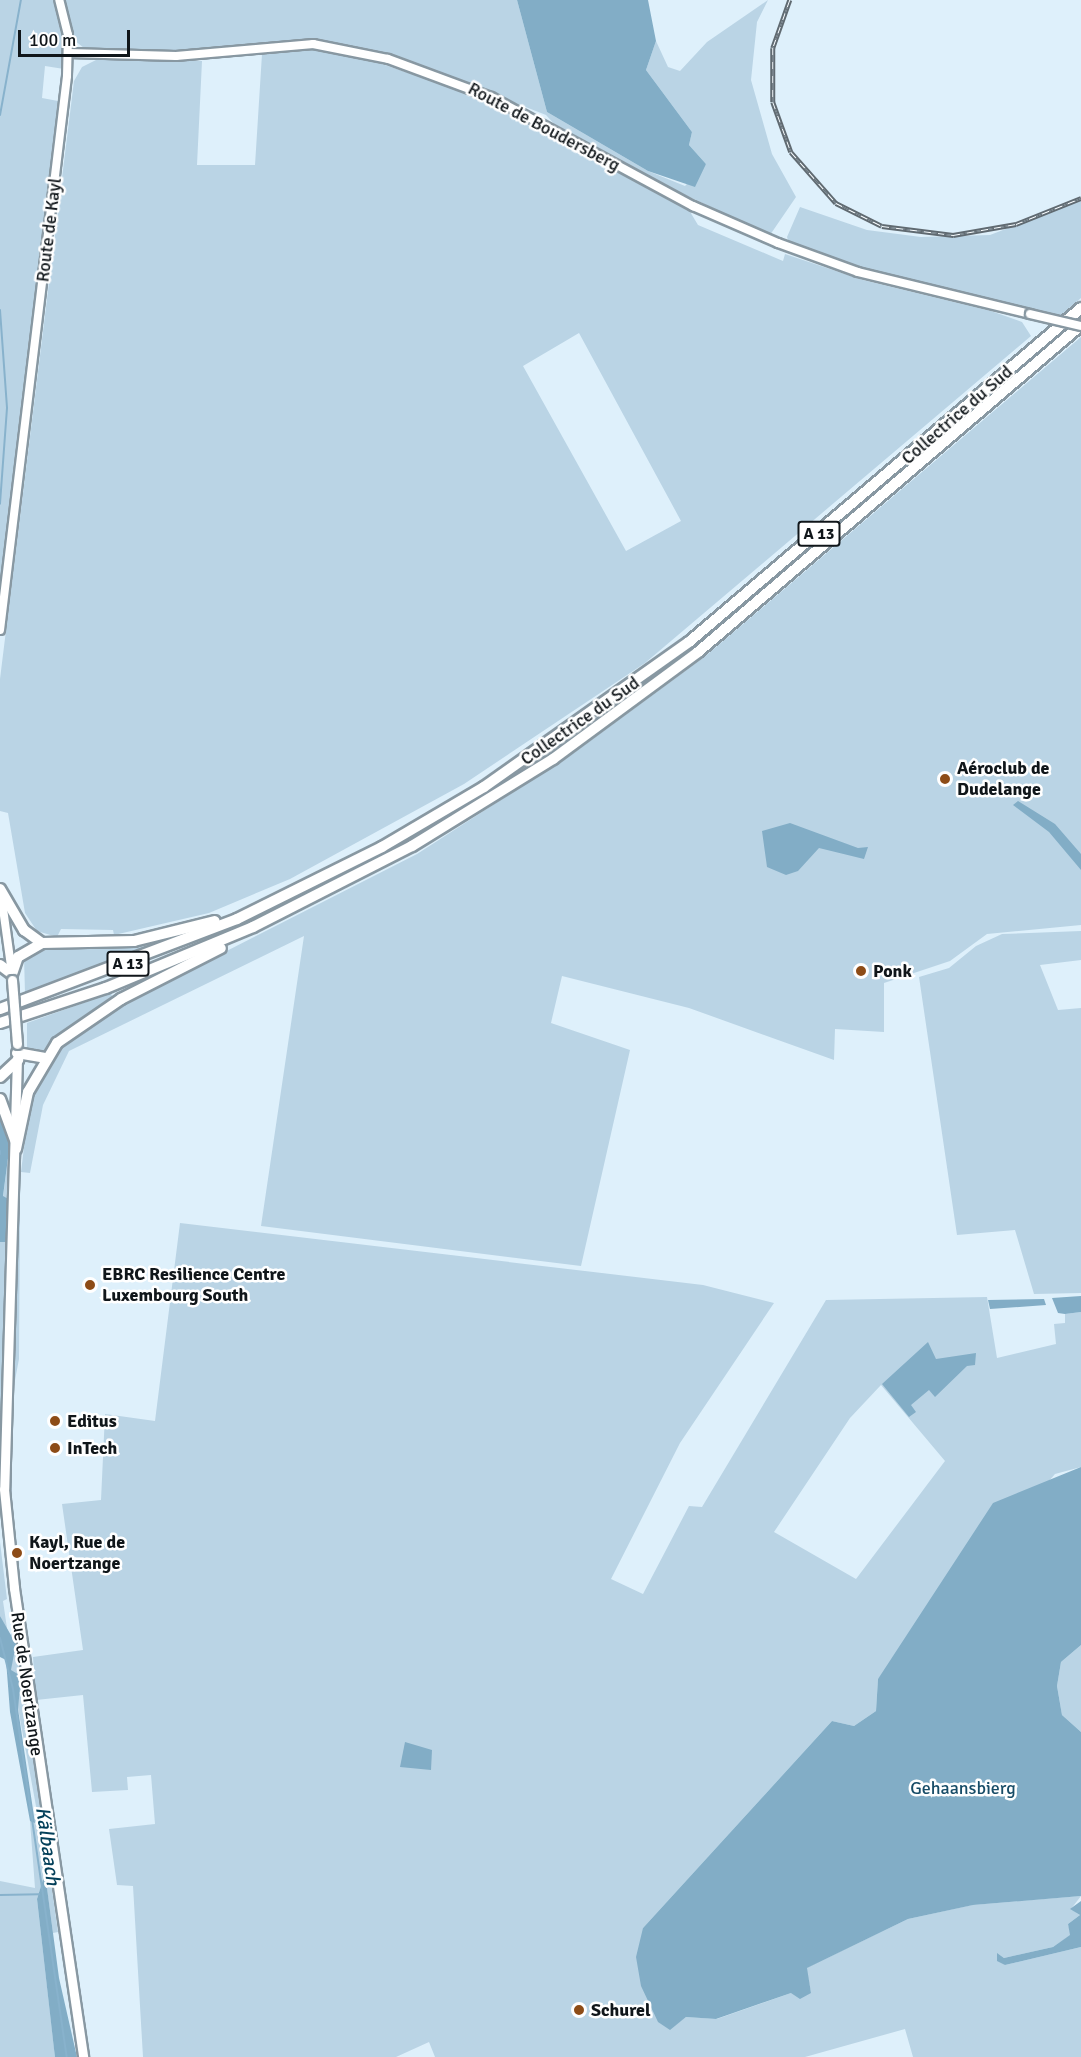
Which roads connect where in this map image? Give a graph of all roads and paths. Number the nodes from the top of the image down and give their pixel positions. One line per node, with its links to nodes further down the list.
1 (59, 0): 2 (main road, Route de Kayl)
2 (69, 53): 4 (main road, Route de Boudersberg, bridge); 5 (main road, Route de Kayl)
3 (1081, 308): 7 (highway, Collectrice du Sud / A 13)
4 (1081, 326): 8 (highway, Collectrice du Sud / A 13)
5 (0, 630)
6 (0, 890): 9 (highway); 11 (main road)
7 (253, 911): 9 (highway, A 13); 12 (highway, Collectrice du Sud / A 13)
8 (252, 927): 13 (highway, Collectrice du Sud / A 13); 15 (highway, A 13)
9 (42, 943): 11 (highway)
10 (0, 965): 11 (highway)
11 (12, 977): 14 (main road, Rue de Noertzange, bridge)
12 (0, 1009)
13 (0, 1023)
14 (17, 1052): 15 (highway); 16 (highway); 18 (main road, Rue de Noertzange)
15 (44, 1058): 18 (highway, A 13)
16 (0, 1077)
17 (0, 1099): 18 (highway)
18 (16, 1149): 19 (main road, Rue de Noertzange)
19 (83, 2057)

